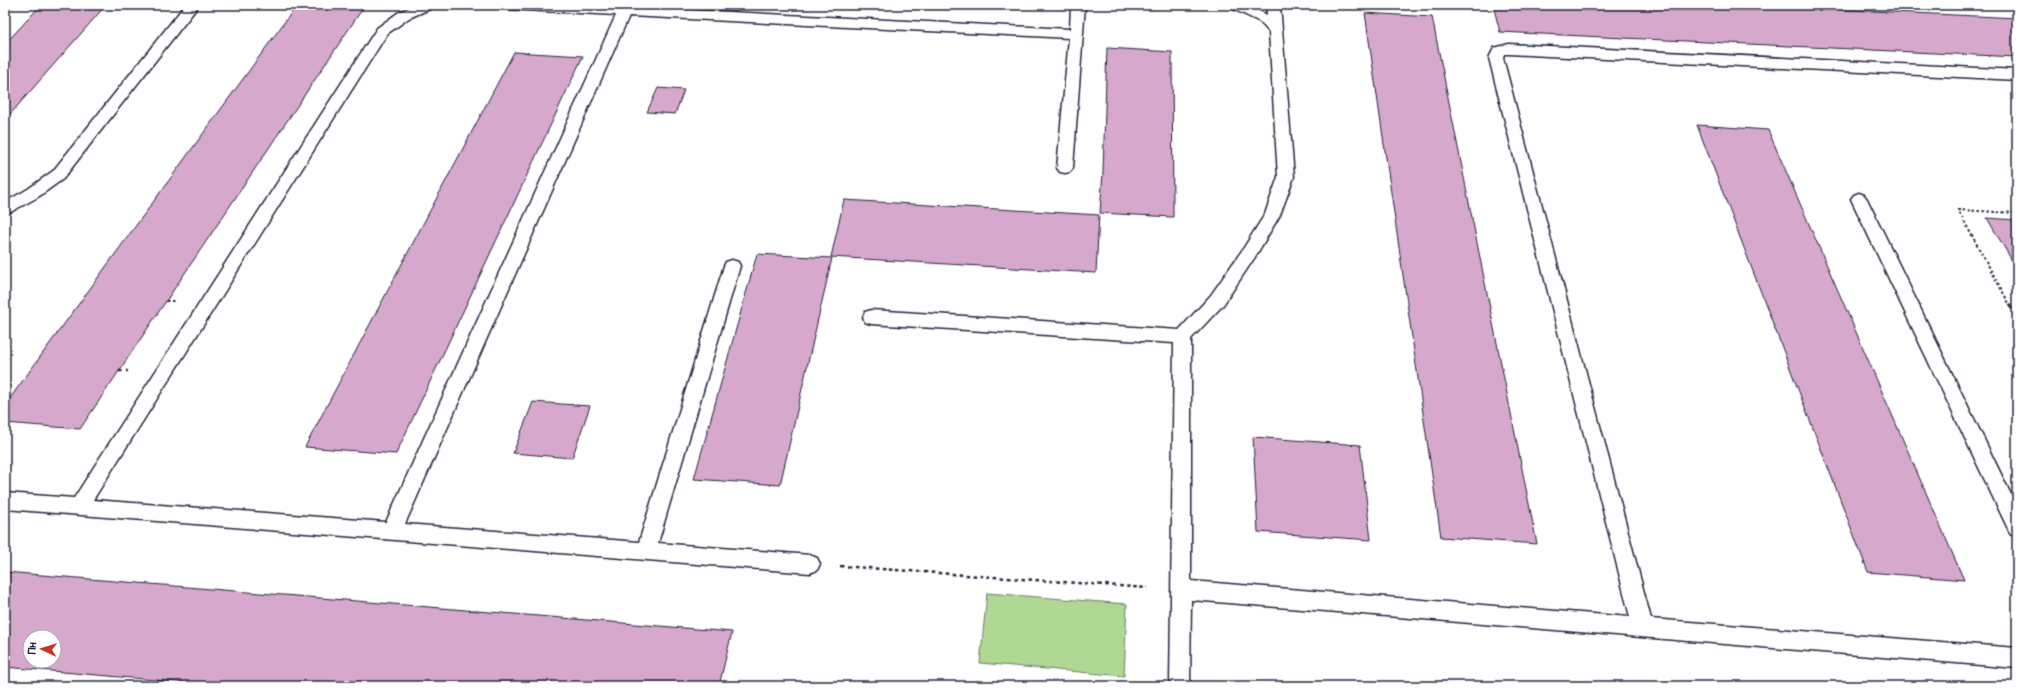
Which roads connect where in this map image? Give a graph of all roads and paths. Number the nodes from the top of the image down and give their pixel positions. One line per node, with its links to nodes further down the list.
1 (192, 5): 13 (lane)
2 (427, 5): 20 (lane)
3 (504, 5): 7 (lane)
4 (1078, 5): 9 (lane)
5 (1236, 5): 8 (lane)
6 (1273, 5): 8 (lane)
7 (624, 12): 9 (lane); 22 (lane)
8 (1276, 31): 18 (lane)
9 (1076, 34): 11 (lane)
10 (2017, 75): 26 (lane)
11 (1065, 168)
12 (1859, 199): 21 (lane)
13 (5, 209)
14 (2017, 213): 17 (path)
15 (732, 266): 23 (lane)
16 (871, 317): 18 (lane)
17 (2017, 318)
18 (1183, 337): 25 (lane)
19 (5, 501): 20 (lane)
20 (79, 506): 22 (lane)
21 (2017, 527)
22 (392, 531): 23 (lane)
23 (646, 550): 24 (lane)
24 (810, 564): 25 (path)
25 (1182, 590): 26 (lane); 28 (lane)
26 (1643, 627): 27 (lane)
27 (2017, 658)
28 (1180, 686)

